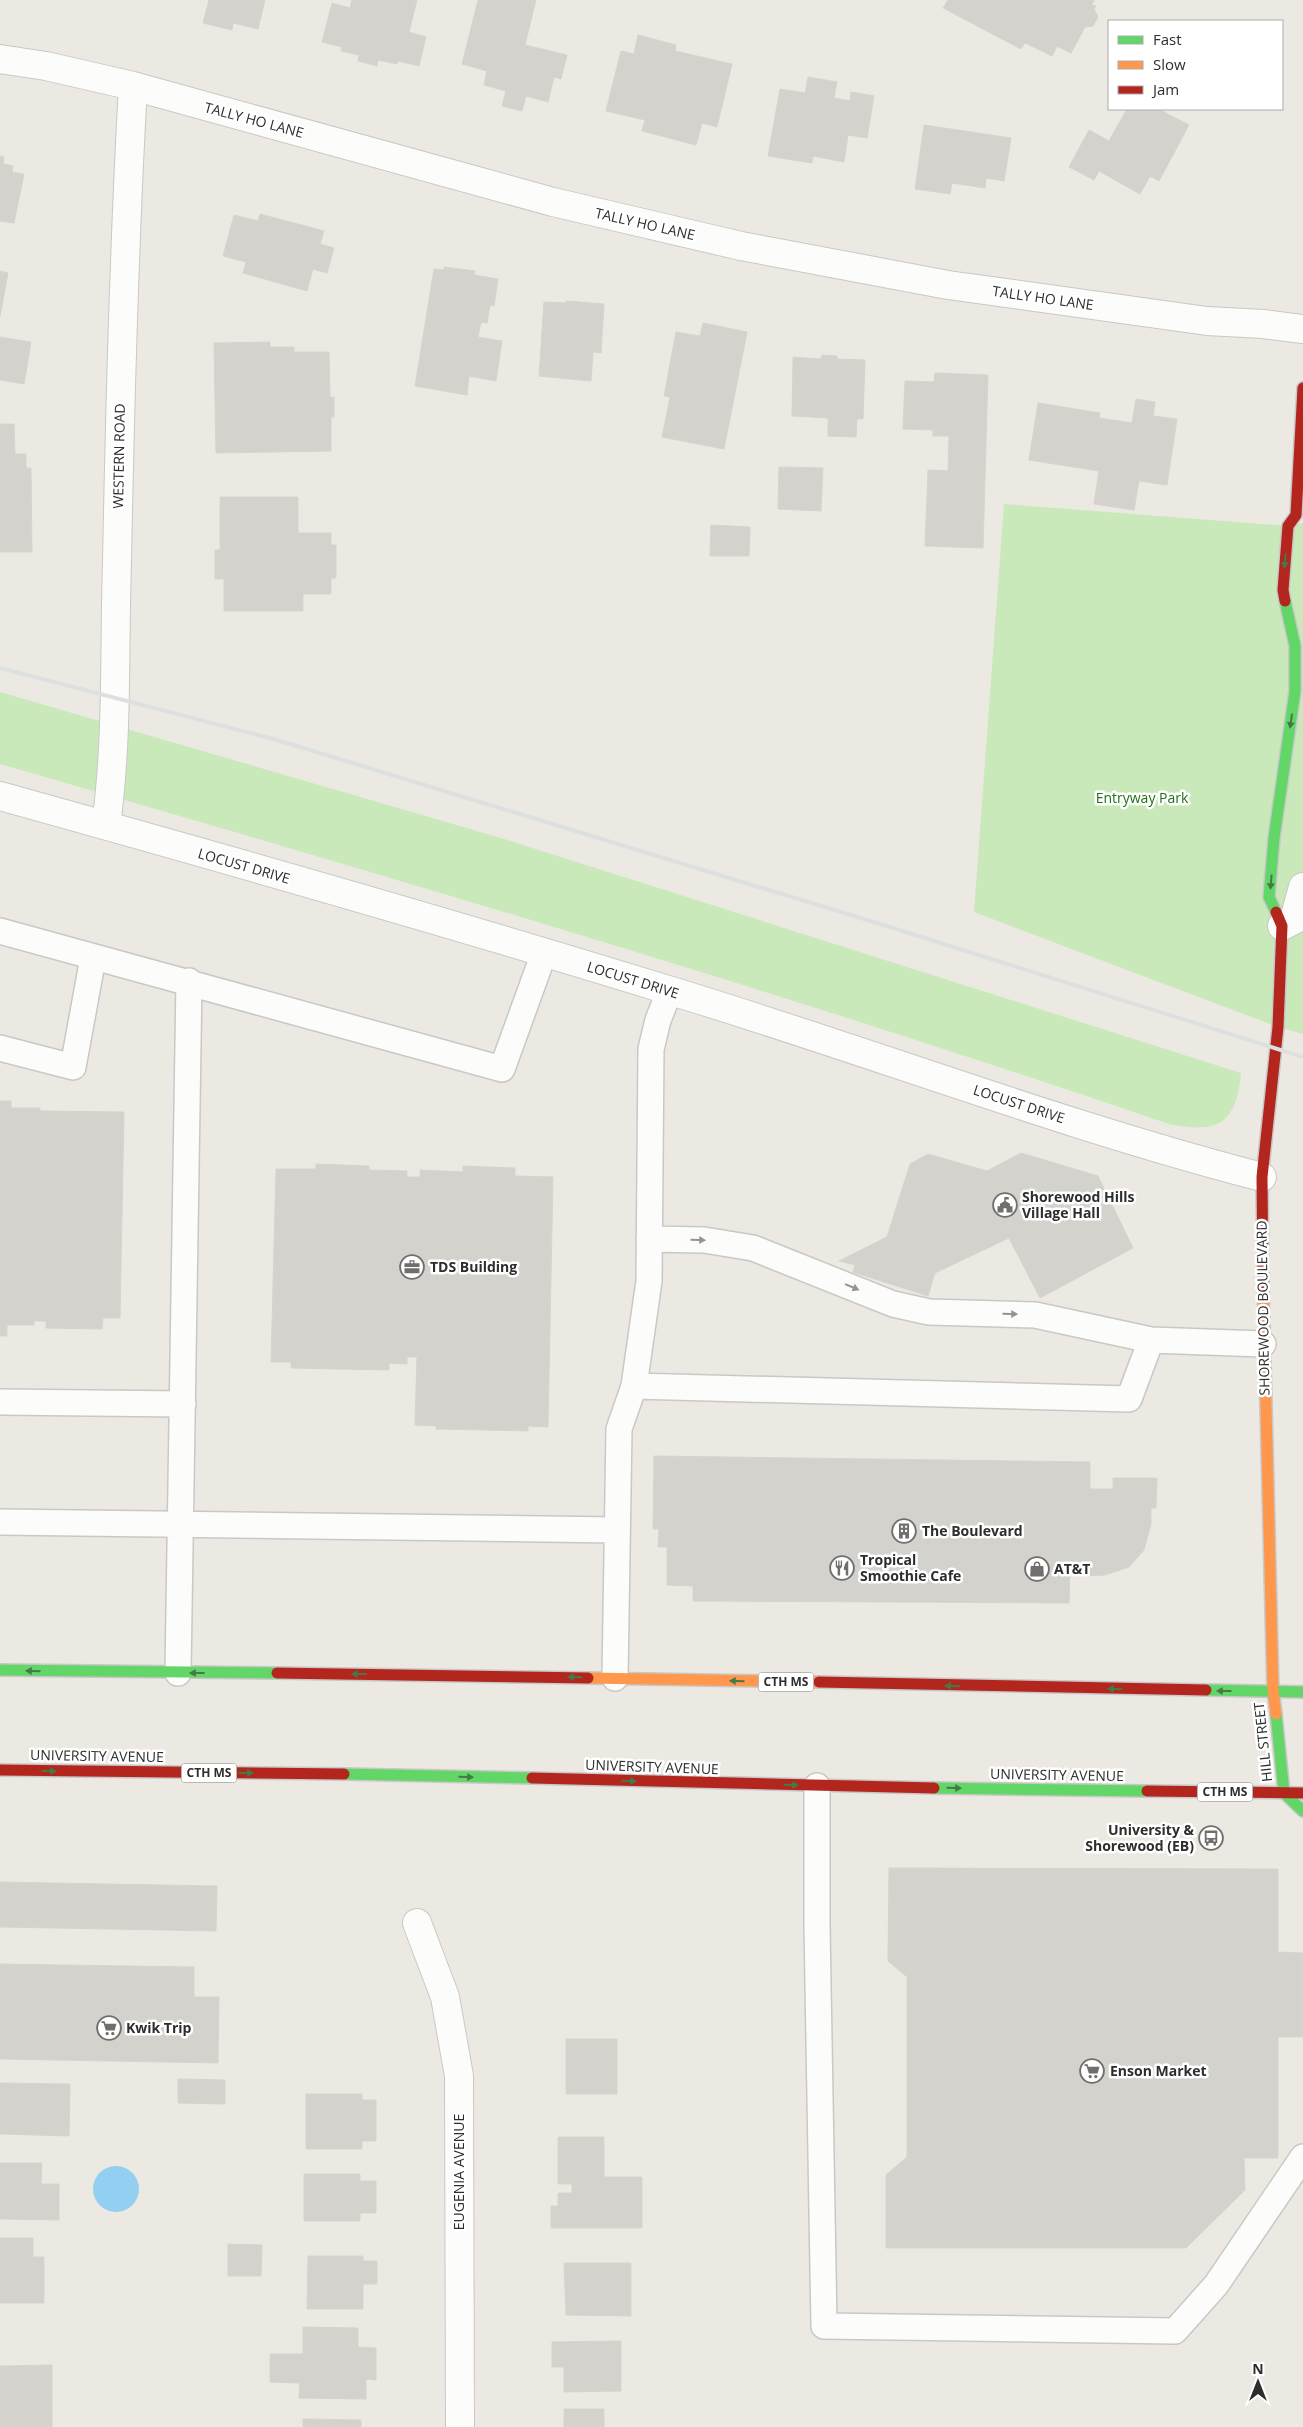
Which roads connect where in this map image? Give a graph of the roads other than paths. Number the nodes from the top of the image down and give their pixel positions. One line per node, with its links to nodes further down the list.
1 (0, 58): 2 (street, TALLY HO LANE)
2 (133, 86): 3 (street, TALLY HO LANE); 7 (street, WESTERN ROAD)
3 (1303, 330)
4 (1303, 388): 5 (main road, SHOREWOOD BOULEVARD)
5 (1300, 519): 9 (main road, SHOREWOOD BOULEVARD, one-way to 9)
6 (0, 796): 7 (street, LOCUST DRIVE)
7 (106, 826): 11 (street, LOCUST DRIVE)
8 (1303, 887): 9 (street)
9 (1282, 926): 16 (main road, SHOREWOOD BOULEVARD)
10 (0, 931): 12 (lane)
11 (544, 953): 13 (lane); 14 (street, LOCUST DRIVE)
12 (93, 958): 13 (lane); 15 (lane)
13 (189, 981): 22 (lane)
14 (670, 990): 16 (street, LOCUST DRIVE); 17 (lane)
15 (0, 1048)
16 (1262, 1177): 19 (main road, SHOREWOOD BOULEVARD)
17 (649, 1239): 18 (lane, one-way to 18); 20 (lane)
18 (1151, 1340): 19 (lane); 20 (lane)
19 (1263, 1344): 29 (main road, SHOREWOOD BOULEVARD)
20 (634, 1386): 25 (lane)
21 (0, 1402): 22 (lane)
22 (183, 1404): 24 (lane)
23 (0, 1522): 24 (lane)
24 (180, 1524): 25 (lane); 27 (lane)
25 (616, 1530): 28 (lane)
26 (0, 1670): 27 (main road, CTH MS, one-way to 26)
27 (178, 1673): 28 (main road, CTH MS, one-way to 27)
28 (614, 1678): 29 (main road, CTH MS, one-way to 28)
29 (1272, 1691): 30 (main road, CTH MS); 33 (main road, HILL STREET)
30 (1303, 1692)
31 (0, 1770): 32 (main road, UNIVERSITY AVENUE / CTH MS, one-way to 32)
32 (817, 1786): 33 (main road, UNIVERSITY AVENUE / CTH MS, one-way to 33); 37 (lane)
33 (1284, 1793): 34 (main road, UNIVERSITY AVENUE / CTH MS); 35 (main road, HILL STREET)
34 (1303, 1793)
35 (1303, 1811)
36 (417, 1923): 38 (street, EUGENIA AVENUE)
37 (1303, 2157)
38 (460, 2427)

